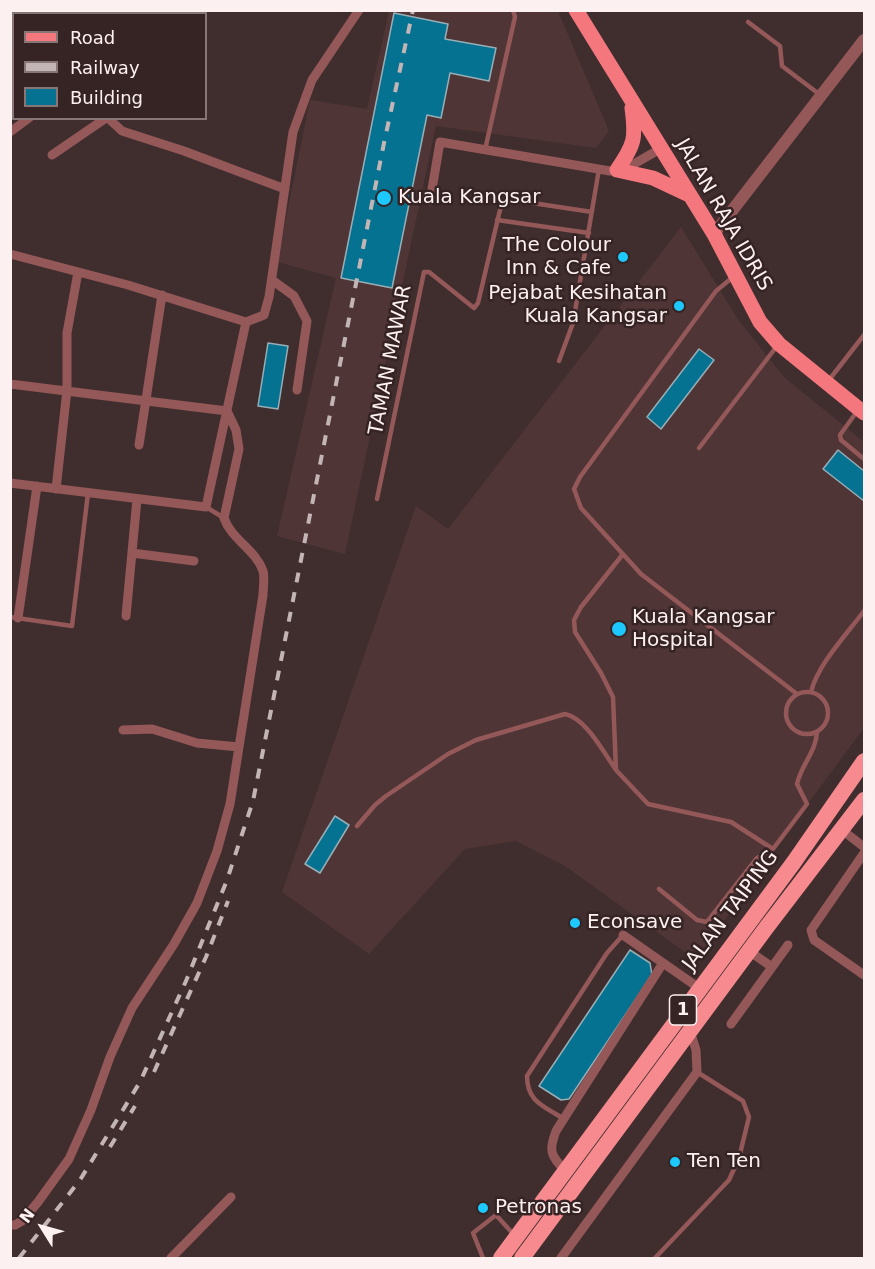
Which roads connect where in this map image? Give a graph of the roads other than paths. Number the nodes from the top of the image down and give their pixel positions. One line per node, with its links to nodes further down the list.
1 (359, 10): 17 (street)
2 (513, 10): 13 (lane)
3 (576, 10): 7 (main road, JALAN RAJA IDRIS)
4 (748, 22): 6 (lane)
5 (864, 40): 6 (street)
6 (821, 96): 23 (street)
7 (631, 100): 12 (main road, JALAN RAJA IDRIS); 16 (main road)
8 (26, 120): 11 (street)
9 (104, 120): 14 (street)
10 (109, 120): 17 (street)
11 (10, 132)
12 (660, 149): 16 (street); 18 (main road, JALAN RAJA IDRIS)
13 (485, 150): 15 (street); 19 (street)
14 (51, 155)
15 (599, 169): 16 (street); 20 (lane)
16 (617, 170): 18 (main road)
17 (285, 189): 27 (street)
18 (689, 195): 23 (main road, JALAN RAJA IDRIS)
19 (430, 201)
20 (592, 212): 21 (lane, TAMAN MAWAR); 22 (lane)
21 (497, 220): 22 (lane); 48 (lane, TAMAN MAWAR)
22 (589, 233): 32 (lane)
23 (714, 234): 26 (main road, JALAN RAJA IDRIS)
24 (10, 254): 25 (street)
25 (78, 272): 28 (street); 35 (street)
26 (735, 275): 31 (main road, JALAN RAJA IDRIS); 52 (lane)
27 (272, 280): 29 (street); 36 (street)
28 (162, 295): 29 (street); 37 (street)
29 (246, 322): 38 (street)
30 (864, 335): 33 (lane)
31 (779, 344): 33 (main road, JALAN RAJA IDRIS); 41 (lane)
32 (558, 361)
33 (827, 382): 39 (main road, JALAN RAJA IDRIS)
34 (10, 384): 35 (street)
35 (67, 390): 37 (street); 45 (street)
36 (297, 390)
37 (146, 400): 38 (street); 40 (street)
38 (227, 411): 49 (street); 50 (street)
39 (862, 411): 42 (lane)
40 (139, 445)
41 (699, 448)
42 (864, 459)
43 (10, 483): 44 (street)
44 (37, 486): 45 (street); 56 (street)
45 (56, 489): 46 (street)
46 (88, 493): 47 (street); 56 (lane)
47 (137, 499): 49 (street); 51 (street)
48 (377, 499)
49 (206, 507): 50 (lane)
50 (224, 518): 61 (street)
51 (132, 553): 53 (street); 55 (street)
52 (622, 554): 58 (lane); 63 (lane)
53 (194, 561)
54 (864, 611): 57 (lane)
55 (126, 616)
56 (14, 617)
57 (810, 692): 58 (lane); 60 (lane)
58 (797, 694): 60 (lane)
59 (123, 730): 61 (street)
60 (817, 732): 68 (lane)
61 (239, 747): 85 (street)
62 (864, 761): 70 (highway, JALAN TAIPING / 1)
63 (616, 770): 65 (lane); 68 (lane)
64 (864, 800): 66 (highway, JALAN TAIPING / 1)
65 (357, 826)
66 (842, 830): 67 (street); 70 (highway); 74 (highway, JALAN TAIPING / 1)
67 (864, 847)
68 (774, 849): 71 (lane)
69 (864, 853): 77 (street)
70 (794, 862): 78 (highway, JALAN TAIPING / 1)
71 (659, 889)
72 (623, 935): 75 (street); 82 (lane)
73 (788, 945): 76 (street)
74 (749, 951): 76 (street); 80 (highway, JALAN TAIPING / 1)
75 (663, 963): 78 (street); 82 (street)
76 (772, 967): 79 (street)
77 (864, 975)
78 (699, 988): 83 (highway, JALAN TAIPING / 1)
79 (731, 1024)
80 (690, 1031): 81 (street); 90 (highway, JALAN TAIPING / 1)
81 (697, 1072): 91 (street); 92 (lane)
82 (564, 1119): 83 (street)
83 (565, 1172): 86 (highway, JALAN TAIPING / 1)
84 (231, 1197): 87 (street)
85 (10, 1225)
86 (517, 1238): 88 (lane); 89 (highway, JALAN TAIPING / 1)
87 (171, 1258)
88 (483, 1258)
89 (501, 1258)
90 (522, 1258)
91 (561, 1258)
92 (655, 1258)

